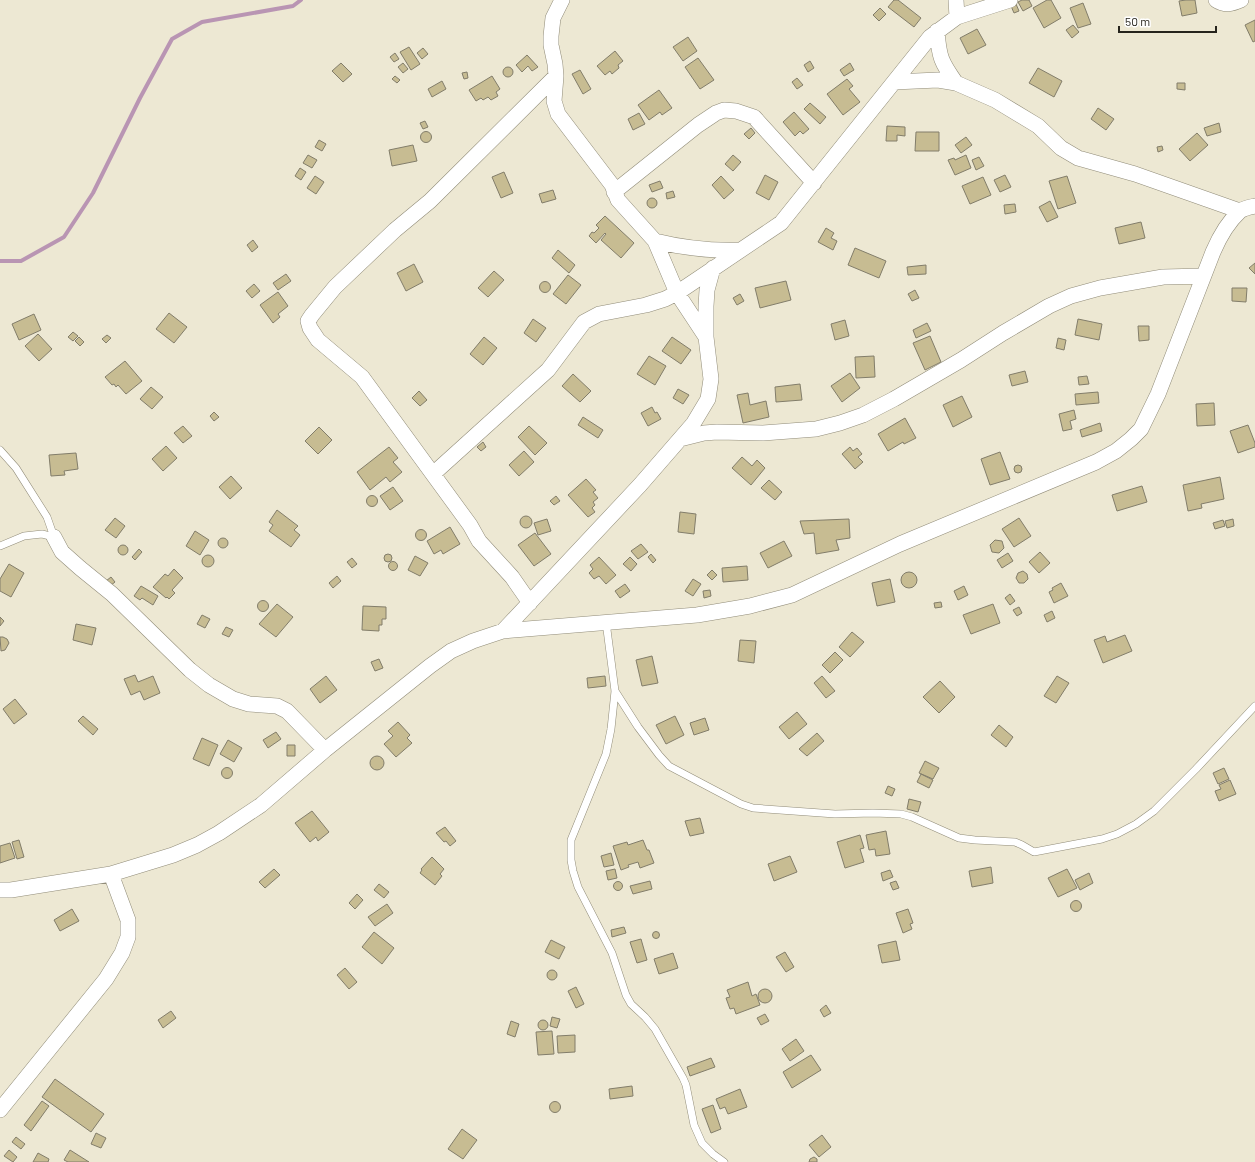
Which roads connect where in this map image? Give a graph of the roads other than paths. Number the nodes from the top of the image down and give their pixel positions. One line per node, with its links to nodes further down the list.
1 (562, 0): 8 (street)
2 (956, 0): 6 (street)
3 (1010, 0): 6 (street)
4 (1216, 0): 5 (street)
5 (1241, 0)
6 (957, 17): 7 (street)
7 (937, 31): 9 (street); 10 (street)
8 (556, 76): 12 (street); 23 (street)
9 (894, 82): 10 (street); 11 (street)
10 (956, 83): 14 (street)
11 (814, 183): 12 (street); 16 (street)
12 (614, 192): 15 (street)
13 (1255, 206): 14 (street)
14 (1240, 211): 18 (street)
15 (654, 241): 16 (street); 19 (street)
16 (741, 250): 17 (street)
17 (713, 268): 19 (street); 20 (street)
18 (1203, 276): 21 (street); 27 (street)
19 (677, 293): 20 (street); 23 (street)
20 (706, 337): 21 (street)
21 (680, 439): 26 (street)
22 (0, 450): 24 (lane)
23 (434, 474): 26 (street)
24 (54, 537): 25 (lane); 31 (street)
25 (0, 546)
26 (530, 603): 28 (street)
27 (606, 622): 28 (street); 29 (lane)
28 (503, 631): 31 (street)
29 (615, 691): 30 (lane); 35 (lane)
30 (1255, 706)
31 (325, 750): 32 (street)
32 (111, 874): 33 (street); 34 (street)
33 (0, 890)
34 (0, 1110)
35 (724, 1162)

